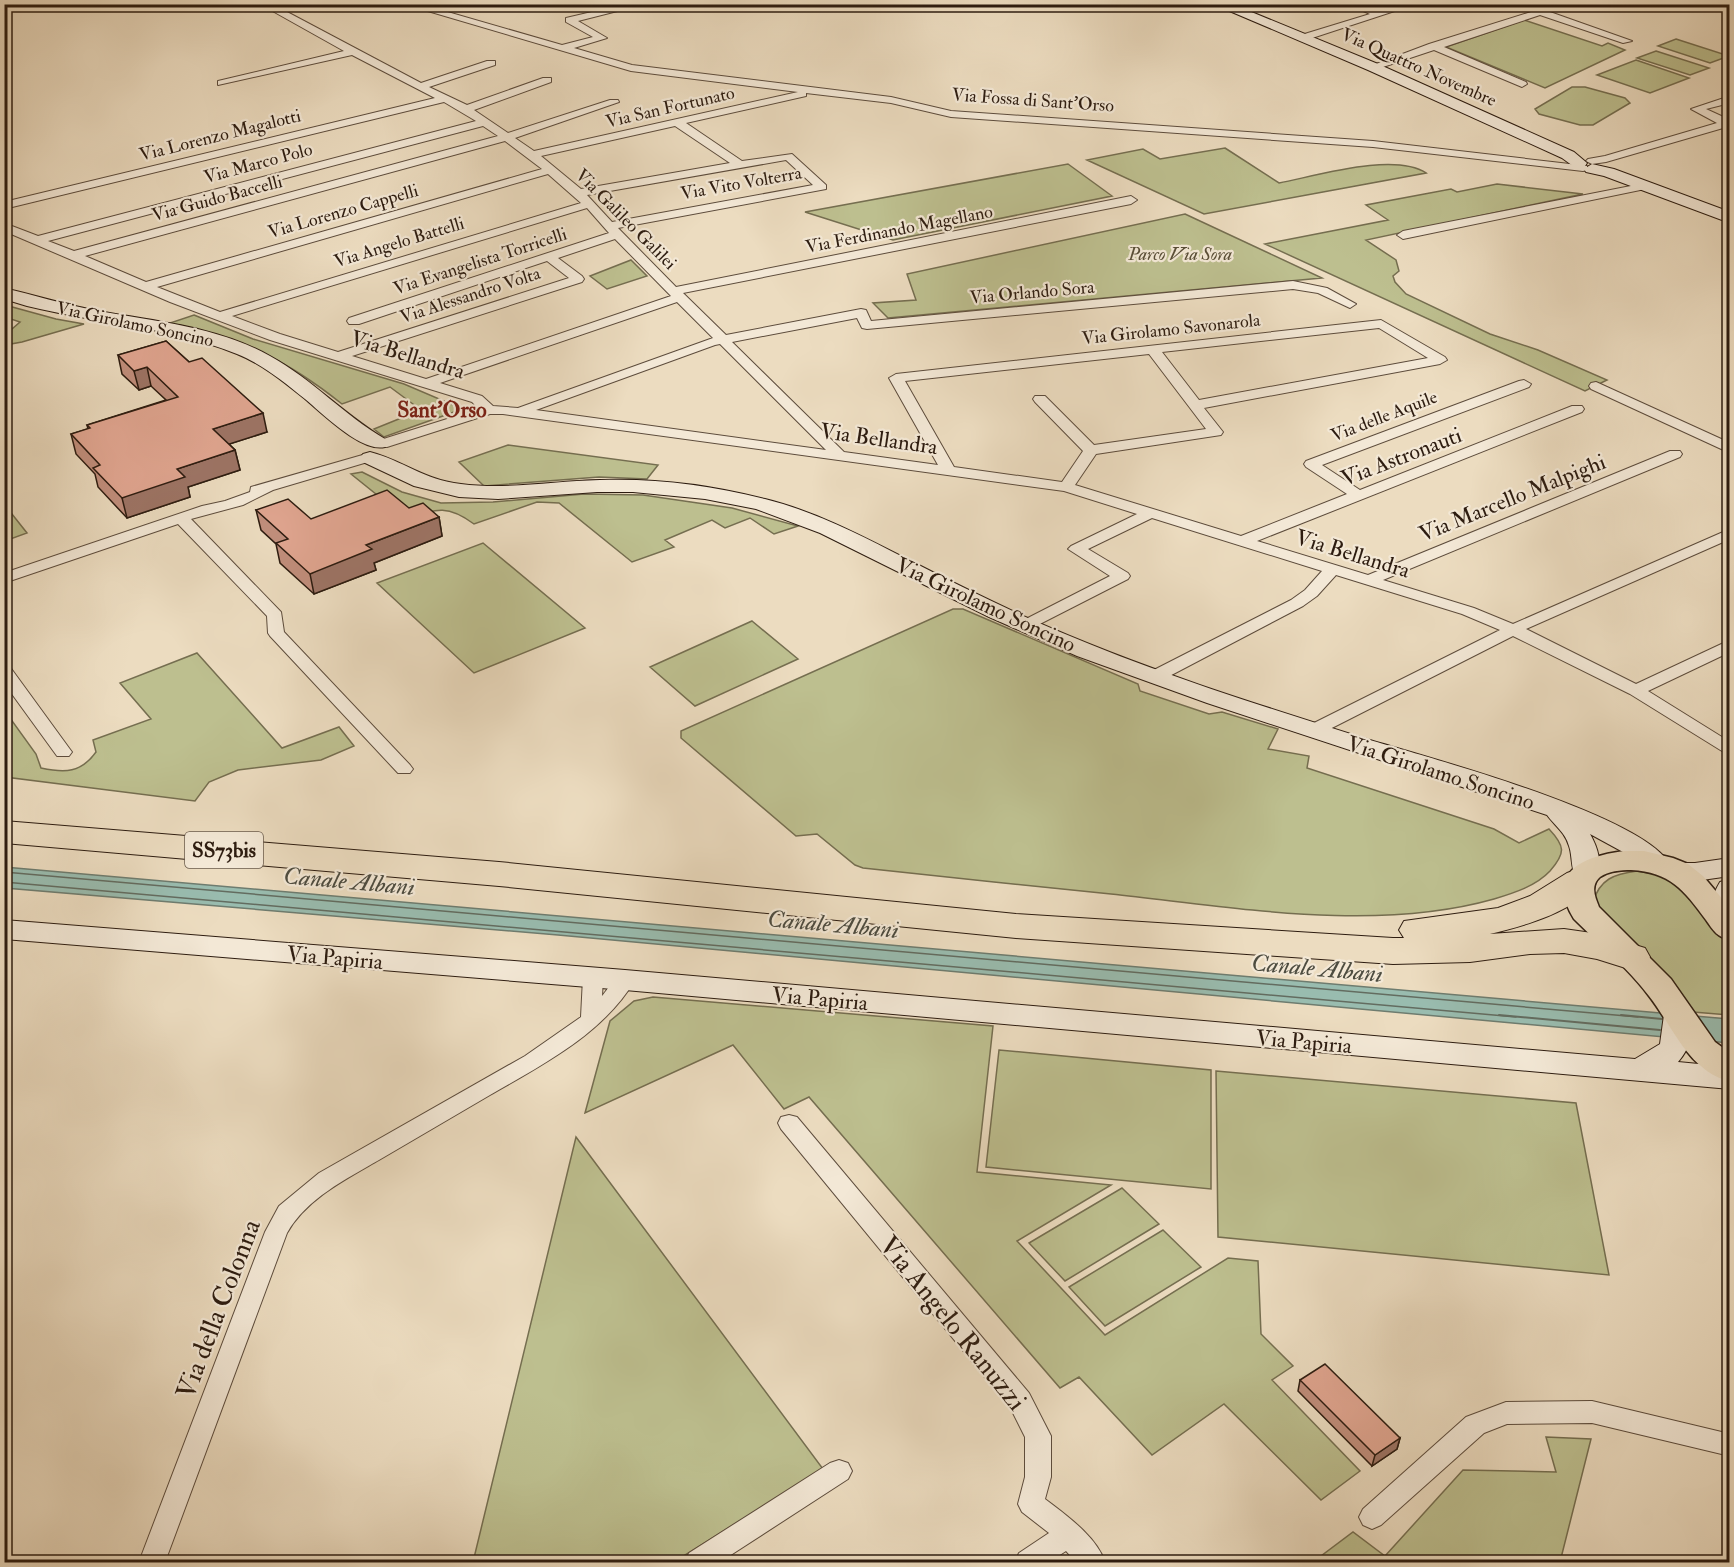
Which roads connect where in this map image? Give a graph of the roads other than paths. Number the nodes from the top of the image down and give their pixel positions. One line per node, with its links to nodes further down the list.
1 (264, 4): 15 (street, Via Galileo Galilei)
2 (408, 4): 14 (street, Via Fossa di Sant'Orso)
3 (641, 4): 14 (street)
4 (1219, 4): 11 (main road, Via Quattro Novembre)
5 (1352, 4): 10 (street)
6 (1412, 4): 10 (street)
7 (1518, 4): 9 (street)
8 (1563, 4): 9 (street)
9 (1540, 12): 12 (street); 13 (street)
10 (1380, 14): 11 (street)
11 (1302, 38): 17 (main road, Via Quattro Novembre)
12 (1627, 41)
13 (1433, 46): 17 (street); 20 (street)
14 (562, 49): 22 (street, Via Fossa di Sant'Orso)
15 (354, 52): 19 (street); 21 (street, Via Galileo Galilei)
16 (490, 63): 21 (street)
17 (1373, 67): 31 (main road, Via Quattro Novembre)
18 (547, 80): 26 (street)
19 (222, 83)
20 (1522, 84)
21 (419, 87): 23 (street, Via Galileo Galilei)
22 (816, 91): 28 (street, Via San Fortunato); 31 (street, Via Fossa di Sant'Orso)
23 (445, 99): 26 (street, Via Galileo Galilei); 38 (street, Via Lorenzo Magalotti)
24 (1730, 99): 31 (street)
25 (614, 102): 29 (street, Via Guido Baccelli)
26 (465, 109): 27 (street, Via Galileo Galilei)
27 (485, 122): 29 (street, Via Galileo Galilei); 43 (street, Via Marco Polo)
28 (678, 123): 30 (street, Via San Fortunato); 32 (street)
29 (508, 137): 30 (street, Via Galileo Galilei); 44 (street, Via Guido Baccelli)
30 (532, 155): 33 (street, Via Galileo Galilei)
31 (1588, 164): 34 (main road, Via Quattro Novembre)
32 (739, 165): 35 (street); 41 (street, Via Vito Volterra)
33 (550, 170): 35 (street, Via Galileo Galilei); 46 (street, Via Lorenzo Cappelli)
34 (1646, 186): 39 (main road, Via Quattro Novembre); 42 (street)
35 (579, 193): 37 (street, Via Galileo Galilei)
36 (1131, 200): 48 (street, Via Ferdinando Magellano)
37 (590, 204): 41 (street, Via Galileo Galilei); 50 (street, Via Angelo Battelli)
38 (4, 206)
39 (1726, 214)
40 (4, 226): 43 (street, Via Bellandra)
41 (613, 230): 45 (street, Via Evangelista Torricelli); 48 (street, Via Galileo Galilei)
42 (1402, 235)
43 (40, 239): 44 (street, Via Bellandra)
44 (75, 255): 46 (street, Via Bellandra)
45 (550, 258): 51 (street, Via Evangelista Torricelli); 54 (street, Via Alessandro Volta)
46 (146, 286): 50 (street, Via Bellandra)
47 (4, 293): 65 (main road, Via Girolamo Soncino)
48 (676, 294): 52 (street, Via Galileo Galilei); 55 (street, Via Ferdinando Magellano)
49 (1350, 304): 52 (street, Via Orlando Sora)
50 (220, 316): 54 (street, Via Bellandra)
51 (354, 321)
52 (723, 340): 62 (street); 67 (street, Via Galileo Galilei)
53 (1153, 350): 59 (street); 59 (street, Via Girolamo Savonarola); 68 (street, Via Girolamo Savonarola)
54 (340, 356): 55 (street, Via Bellandra)
55 (427, 383): 61 (street, Via Bellandra)
56 (1524, 384): 70 (street, Via delle Aquile)
57 (1596, 386): 63 (street)
58 (1040, 399): 64 (street)
59 (1196, 405): 64 (street)
60 (1577, 409): 70 (street, Via Astronauti)
61 (489, 410): 62 (street, Via Bellandra); 65 (street)
62 (518, 412): 67 (street, Via Bellandra)
63 (1730, 449)
64 (1091, 450): 69 (street)
65 (374, 451): 72 (street); 78 (main road, Via Girolamo Soncino)
66 (1675, 454): 77 (street, Via Marcello Malpighi)
67 (839, 455): 68 (street, Via Bellandra)
68 (948, 470): 69 (street, Via Bellandra)
69 (1066, 487): 71 (street, Via Bellandra)
70 (1358, 495): 74 (street, Via Astronauti)
71 (1151, 513): 74 (street, Via Bellandra); 78 (street)
72 (181, 518): 76 (street); 87 (street)
73 (1730, 533): 79 (street)
74 (1240, 542): 75 (street, Via Bellandra)
75 (1332, 570): 77 (street, Via Bellandra); 82 (street)
76 (4, 578)
77 (1367, 581): 79 (street, Via Bellandra)
78 (1026, 625): 82 (main road, Via Girolamo Soncino)
79 (1514, 629): 83 (street, Via Bellandra); 84 (street)
80 (1730, 645): 83 (street)
81 (4, 671): 85 (street)
82 (1154, 677): 84 (main road, Via Girolamo Soncino)
83 (1635, 690): 86 (street, Via Bellandra)
84 (1314, 730): 88 (main road, Via Girolamo Soncino)
85 (63, 752)
86 (1730, 752)
87 (404, 769)
88 (1556, 810): 92 (main road, Via Girolamo Soncino); 94 (main road)
89 (4, 811): 91 (highway, SS73bis)
90 (4, 831): 91 (highway, SS73bis)
91 (449, 860): 94 (highway); 98 (highway)
92 (1666, 866): 93 (main road); 94 (main road); 96 (main road)
93 (1730, 867)
94 (1582, 877): 98 (main road)
95 (1730, 888): 96 (main road)
96 (1728, 928)
97 (4, 929): 99 (main road, Via Papiria)
98 (1632, 957): 101 (main road)
99 (593, 978): 100 (main road, Via Papiria); 102 (street)
100 (625, 980): 102 (street, Via della Colonna); 104 (main road, Via Papiria)
101 (1679, 1015): 103 (main road); 104 (main road, Via Papiria)
102 (591, 1020): 111 (street, Via della Colonna)
103 (1730, 1070)
104 (1635, 1071): 105 (main road, Via Papiria)
105 (1730, 1078)
106 (789, 1123): 110 (street, Via Angelo Ranuzzi)
107 (1730, 1445): 109 (street)
108 (839, 1471): 112 (street)
109 (1372, 1517)
110 (1068, 1534): 113 (street); 114 (street, Via Angelo Ranuzzi)
111 (152, 1563)
112 (698, 1563)
113 (1028, 1563)
114 (1092, 1563)

